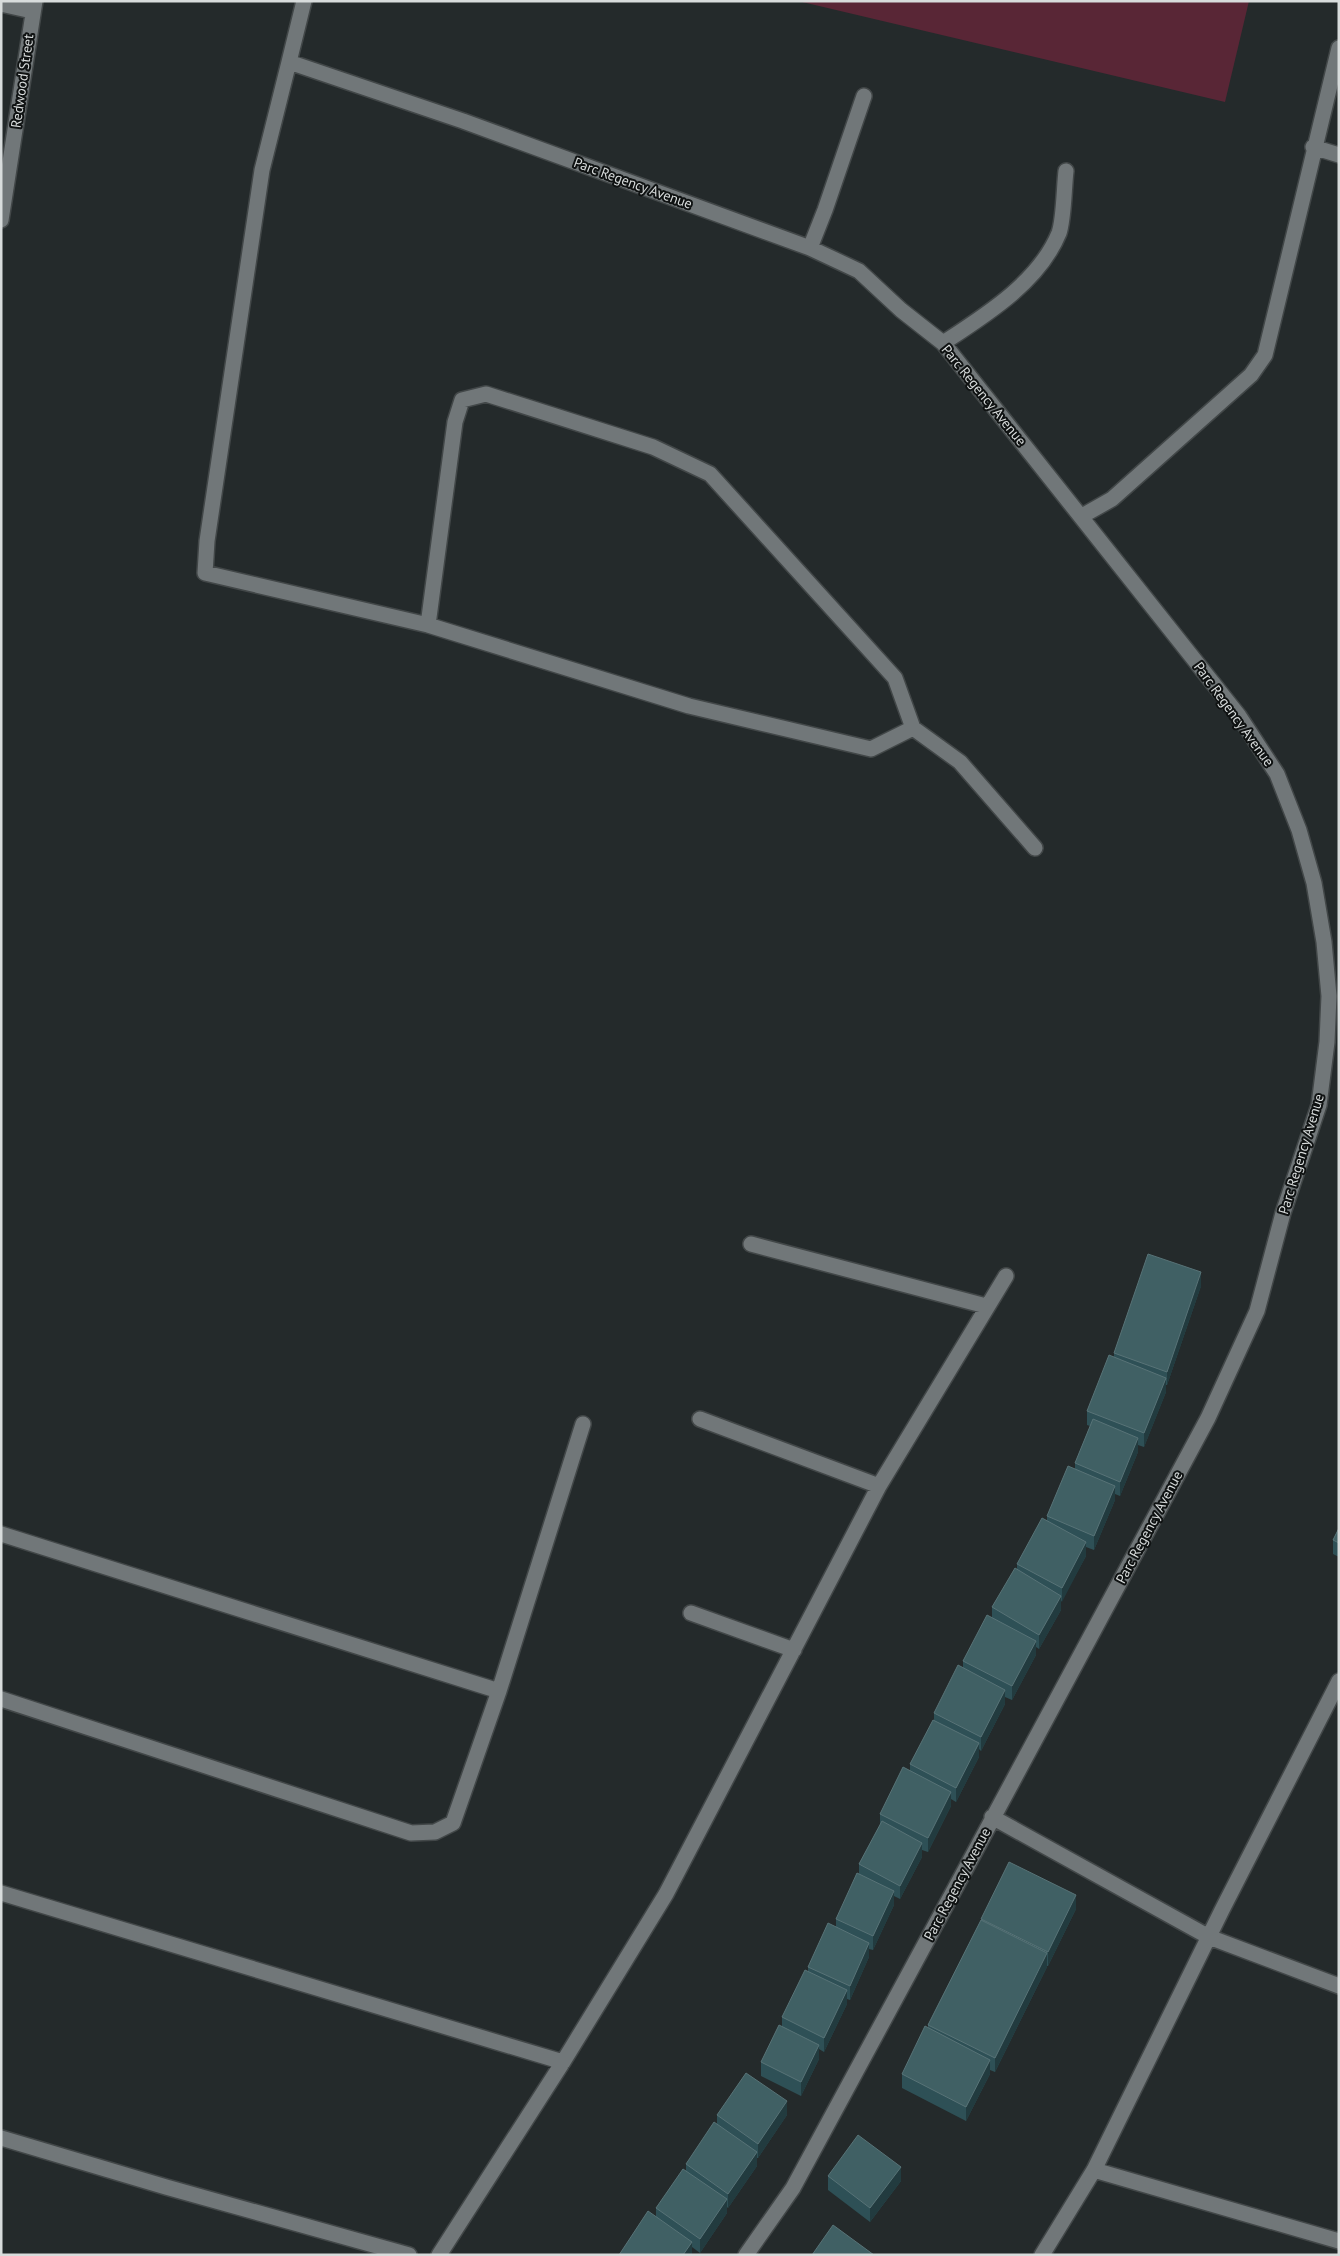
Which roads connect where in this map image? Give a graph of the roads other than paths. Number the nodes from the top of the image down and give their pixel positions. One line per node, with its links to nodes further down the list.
1 (304, 1): 5 (street)
2 (1, 4): 3 (street)
3 (33, 6): 10 (street, Redwood Street)
4 (1339, 48): 7 (street)
5 (289, 62): 11 (street, Parc Regency Avenue); 14 (street)
6 (864, 96): 11 (street)
7 (1314, 148): 8 (street); 13 (street)
8 (1339, 155)
9 (1066, 172): 12 (street)
10 (1, 220)
11 (810, 248): 12 (street, Parc Regency Avenue)
12 (943, 343): 13 (street, Parc Regency Avenue)
13 (1082, 516): 29 (street, Parc Regency Avenue)
14 (428, 625): 15 (street); 15 (street)
15 (913, 728): 16 (street)
16 (1036, 848)
17 (751, 1244): 19 (street)
18 (1006, 1276): 19 (street)
19 (986, 1306): 22 (street)
20 (700, 1419): 22 (street)
21 (583, 1424): 27 (street)
22 (879, 1486): 25 (street)
23 (1, 1534): 27 (street)
24 (691, 1613): 25 (street)
25 (794, 1650): 33 (street)
26 (1339, 1680): 31 (street)
27 (499, 1691): 28 (street)
28 (1, 1699)
29 (992, 1817): 31 (street); 39 (street, Parc Regency Avenue)
30 (1, 1892): 33 (street)
31 (1209, 1937): 32 (street); 35 (street)
32 (1339, 1986)
33 (563, 2062): 38 (street)
34 (1, 2138): 37 (street)
35 (1094, 2170): 36 (street); 40 (street)
36 (1339, 2241)
37 (409, 2255)
38 (439, 2255)
39 (746, 2255)
40 (1042, 2255)

